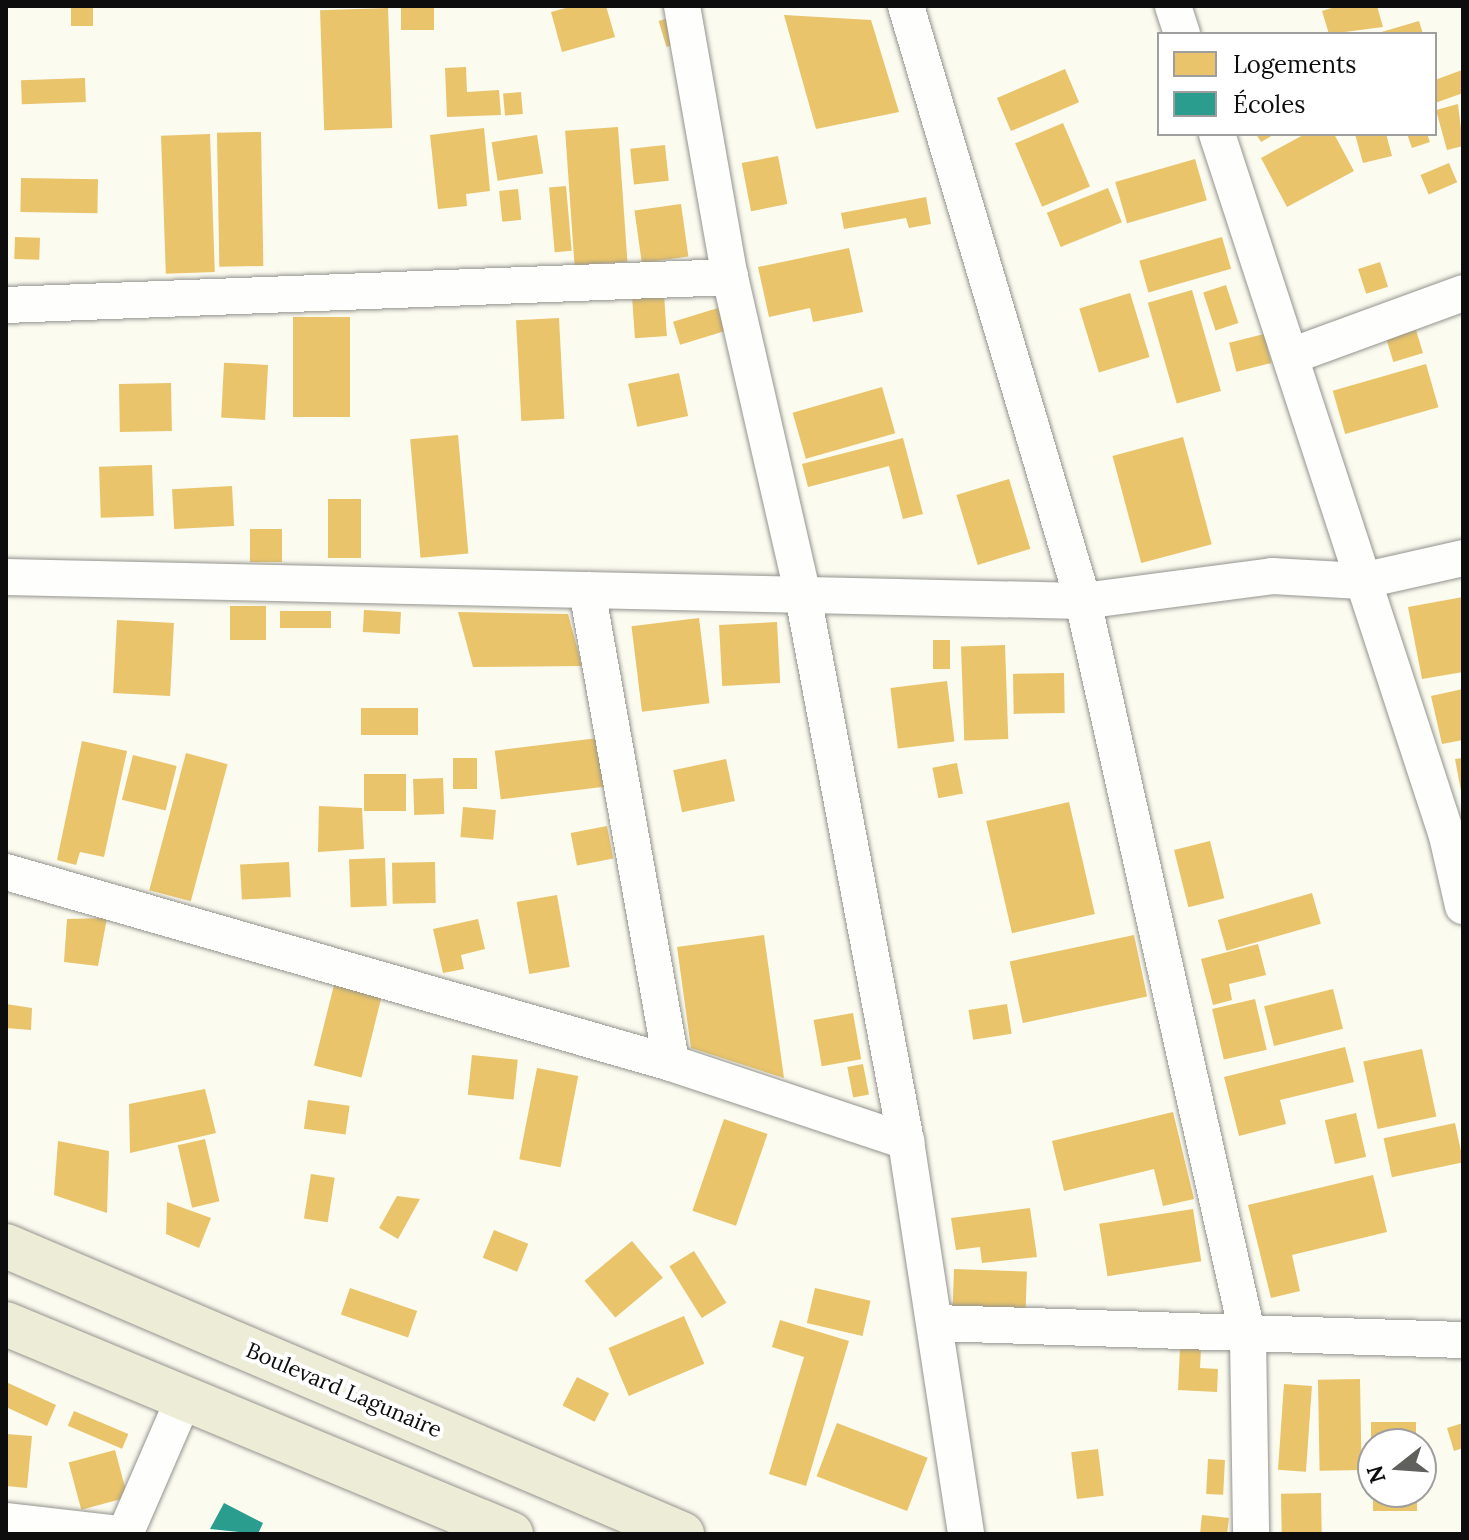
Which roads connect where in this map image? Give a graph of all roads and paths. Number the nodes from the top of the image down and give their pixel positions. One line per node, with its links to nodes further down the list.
1 (682, 6): 6 (street)
2 (906, 6): 15 (street)
3 (1173, 6): 4 (street)
4 (1181, 32)
5 (1218, 136): 9 (street)
6 (730, 277): 8 (street); 14 (street)
7 (1463, 293): 9 (street)
8 (6, 305)
9 (1294, 355): 12 (street)
10 (1463, 558): 12 (street)
11 (6, 577): 13 (street)
12 (1361, 581): 15 (street); 16 (street)
13 (587, 590): 14 (street); 19 (street)
14 (803, 596): 15 (street); 20 (street)
15 (1083, 601): 24 (street)
16 (1455, 836): 18 (street)
17 (6, 872): 19 (street)
18 (1463, 906)
19 (671, 1063): 20 (street)
20 (906, 1141): 22 (street)
21 (6, 1246): 30 (main road, Boulevard Lagunaire)
22 (936, 1323): 24 (street); 31 (street)
23 (6, 1324): 26 (main road)
24 (1248, 1337): 25 (street); 32 (street)
25 (1463, 1340)
26 (184, 1398): 28 (street); 29 (main road)
27 (6, 1521): 28 (street)
28 (123, 1534)
29 (511, 1534)
30 (682, 1534)
31 (966, 1534)
32 (1251, 1534)

